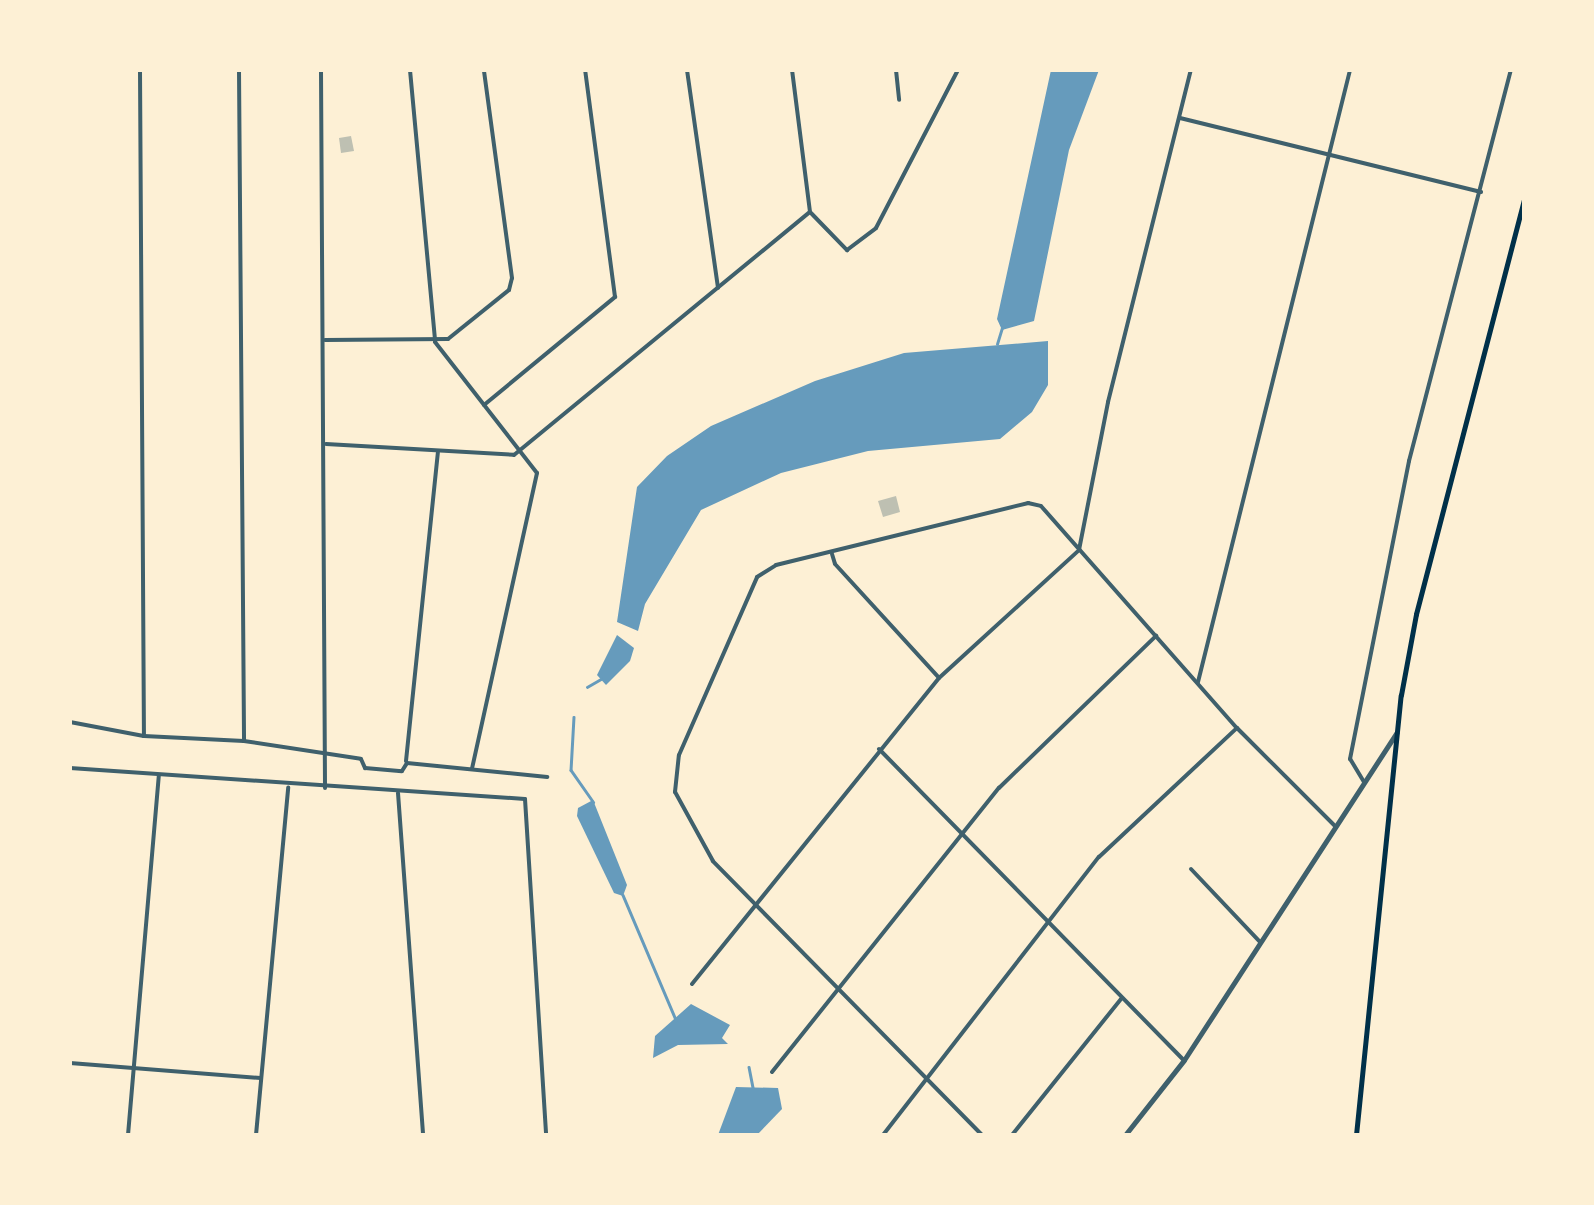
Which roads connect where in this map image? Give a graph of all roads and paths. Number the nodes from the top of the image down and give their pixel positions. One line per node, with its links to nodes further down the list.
1 (140, 70): 35 (street)
2 (238, 70): 36 (street)
3 (321, 70): 21 (street)
4 (410, 70): 22 (street)
5 (484, 70): 22 (street)
6 (585, 70): 23 (street)
7 (687, 70): 20 (street)
8 (792, 70): 19 (street)
9 (896, 70): 14 (street)
10 (958, 70): 19 (street)
11 (1191, 70): 15 (street)
12 (1350, 70): 16 (street)
13 (1511, 70): 17 (street)
14 (900, 100)
15 (1180, 118): 16 (street); 27 (street)
16 (1331, 154): 17 (street); 31 (street)
17 (1480, 192): 44 (street)
18 (1524, 200): 34 (main road)
19 (810, 212): 20 (street)
20 (718, 288): 25 (street)
21 (326, 340): 22 (street); 24 (street)
22 (435, 342): 23 (street)
23 (484, 405): 25 (street)
24 (326, 444): 26 (street); 38 (street)
25 (518, 447): 26 (street); 41 (street)
26 (438, 453): 39 (street)
27 (1079, 550): 28 (street); 29 (street); 30 (street)
28 (832, 552): 30 (street); 51 (street)
29 (1156, 636): 31 (street); 49 (street)
30 (939, 678): 37 (street)
31 (1198, 683): 33 (street)
32 (70, 722): 35 (street)
33 (1238, 728): 48 (street); 52 (street)
34 (1396, 733): 44 (street); 71 (main road)
35 (144, 736): 36 (street)
36 (244, 741): 38 (street)
37 (878, 748): 49 (street); 51 (street)
38 (325, 754): 41 (street); 46 (street)
39 (406, 762)
40 (70, 768): 42 (street)
41 (472, 769): 43 (street)
42 (160, 776): 45 (street); 59 (street)
43 (547, 776)
44 (1366, 780): 48 (street)
45 (288, 787): 46 (street); 61 (street)
46 (325, 788): 47 (street)
47 (398, 793): 65 (street); 66 (street)
48 (1336, 827): 53 (street)
49 (962, 836): 52 (street); 55 (street)
50 (1191, 870): 53 (street)
51 (757, 905): 54 (street); 55 (street)
52 (1048, 925): 56 (street); 62 (street)
53 (1260, 942): 57 (street)
54 (692, 984)
55 (838, 988): 60 (street); 62 (street)
56 (1120, 1000): 57 (street); 69 (street)
57 (1184, 1060): 70 (street)
58 (70, 1063): 59 (street)
59 (136, 1068): 61 (street); 63 (street)
60 (772, 1072)
61 (260, 1078): 64 (street)
62 (928, 1080): 67 (street); 68 (street)
63 (128, 1135)
64 (256, 1135)
65 (423, 1135)
66 (546, 1135)
67 (883, 1135)
68 (982, 1135)
69 (1012, 1135)
70 (1125, 1135)
71 (1356, 1135)

